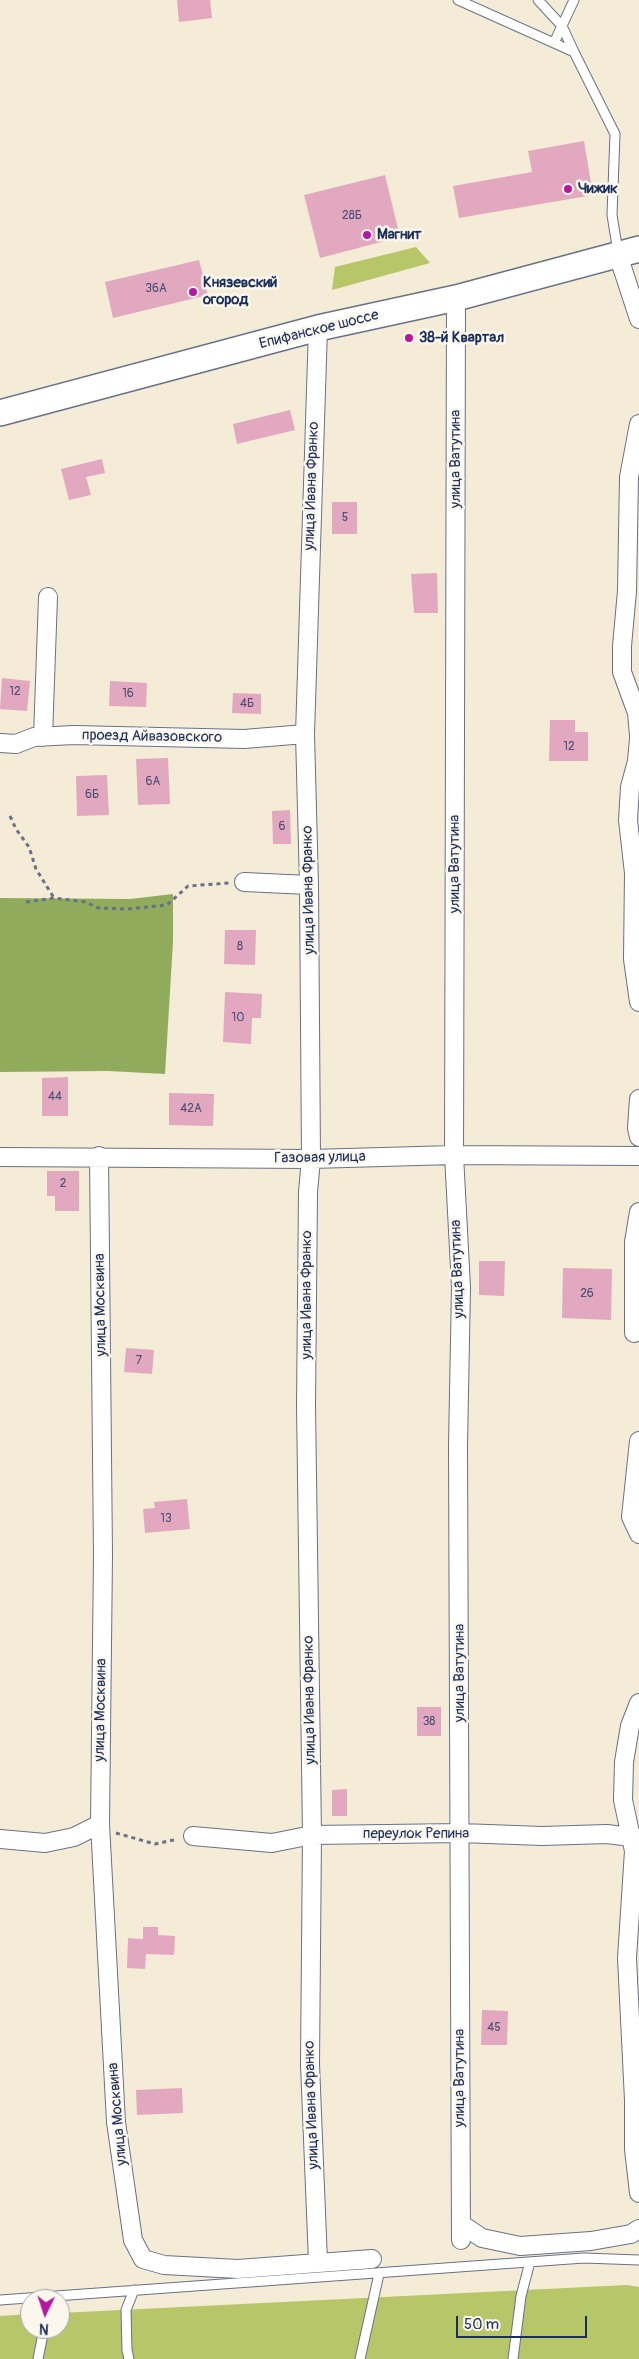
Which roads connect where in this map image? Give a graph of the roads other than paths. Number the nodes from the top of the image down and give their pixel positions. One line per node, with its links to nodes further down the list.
1 (538, 0): 4 (lane)
2 (574, 0): 4 (lane)
3 (463, 1): 5 (lane)
4 (562, 26): 5 (lane); 6 (lane)
5 (554, 43): 6 (lane)
6 (574, 52): 7 (lane)
7 (629, 252): 8 (main road, Епифанское шоссе); 9 (street)
8 (456, 298): 10 (main road, Епифанское шоссе); 23 (street, улица Ватутина)
9 (639, 319)
10 (318, 328): 11 (main road, Епифанское шоссе); 14 (street, улица Ивана Франко)
11 (0, 413)
12 (639, 424): 16 (street)
13 (48, 597): 15 (street)
14 (305, 734): 15 (street, проезд Айвазовского); 19 (street, улица Ивана Франко)
15 (43, 737): 17 (street, проезд Айвазовского)
16 (639, 737): 20 (street)
17 (0, 743)
18 (244, 882): 19 (street)
19 (309, 885): 27 (street, улица Ивана Франко)
20 (639, 1002)
21 (639, 1099): 22 (street)
22 (639, 1137)
23 (454, 1155): 25 (street, Газовая улица); 27 (street, Газовая улица); 34 (street, улица Ватутина)
24 (100, 1156): 26 (street, Газовая улица); 27 (street, Газовая улица); 33 (street, улица Москвина)
25 (639, 1156)
26 (0, 1157)
27 (311, 1159): 36 (street, улица Ивана Франко)
28 (639, 1212): 29 (street)
29 (634, 1333)
30 (639, 1441): 31 (street)
31 (639, 1534)
32 (639, 1703): 37 (street)
33 (100, 1824): 38 (street); 42 (street, улица Москвина)
34 (461, 1833): 36 (street, переулок Репина); 37 (street, переулок Репина); 40 (street, улица Ватутина)
35 (193, 1836): 36 (street, переулок Репина)
36 (312, 1836): 42 (street, улица Ивана Франко)
37 (635, 1837): 39 (street)
38 (0, 1840)
39 (639, 2193)
40 (639, 2229)
41 (639, 2260): 43 (lane)
42 (318, 2262): 44 (street)
43 (530, 2262): 44 (lane); 53 (lane)
44 (376, 2267): 45 (lane); 52 (lane)
45 (134, 2290): 46 (lane); 51 (lane)
46 (70, 2296)
47 (20, 2299): 48 (lane)
48 (0, 2300)
49 (42, 2339): 50 (lane)
50 (38, 2359)
51 (129, 2359)
52 (360, 2359)
53 (513, 2359)

